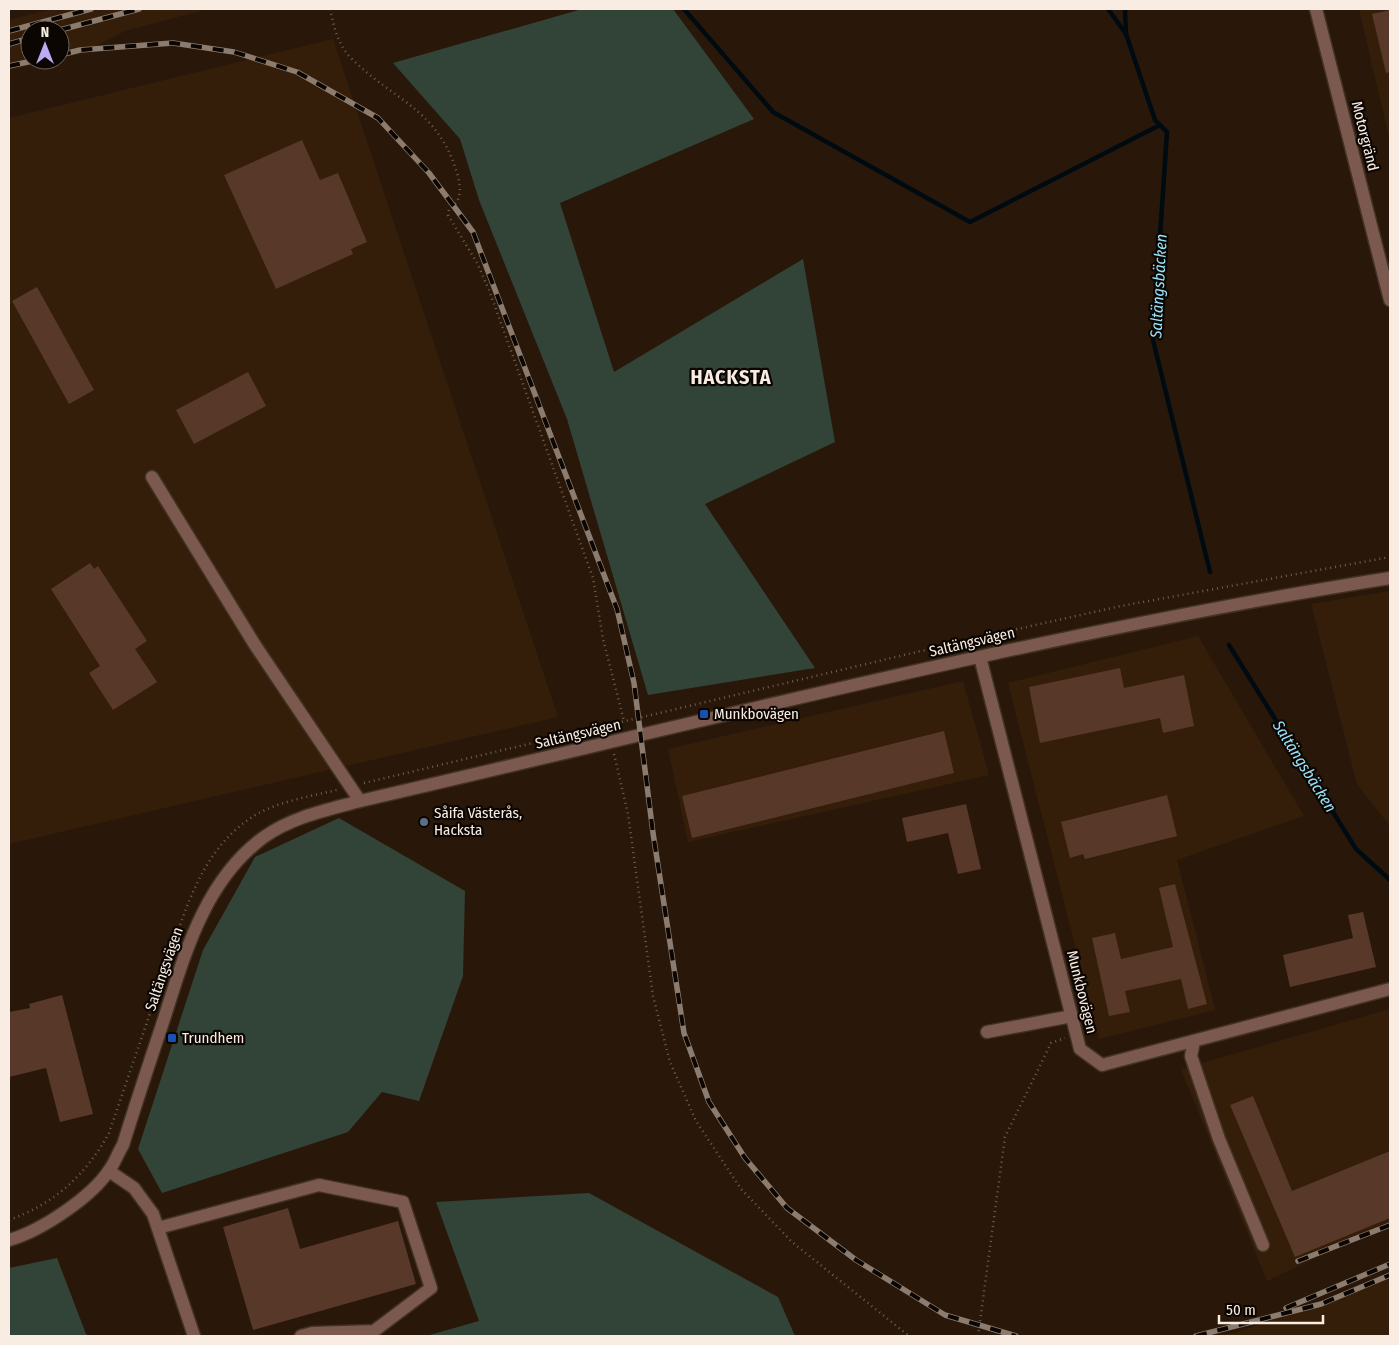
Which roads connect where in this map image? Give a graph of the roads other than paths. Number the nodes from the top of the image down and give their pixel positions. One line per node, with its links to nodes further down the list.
1 (1316, 9): 2 (street, Motorgränd)
2 (1390, 300)
3 (152, 477): 6 (street)
4 (1390, 578): 5 (street, Saltängsvägen)
5 (980, 657): 6 (street, Saltängsvägen); 8 (street, Munkbovägen)
6 (360, 801): 11 (street, Saltängsvägen)
7 (1390, 989): 10 (street, Munkbovägen)
8 (1072, 1016): 9 (street); 10 (street, Munkbovägen)
9 (987, 1032)
10 (1194, 1042): 14 (street)
11 (109, 1171): 12 (street); 13 (street, Saltängsvägen)
12 (158, 1228): 15 (street); 16 (street)
13 (9, 1240)
14 (1263, 1245)
15 (194, 1336)
16 (301, 1336)

